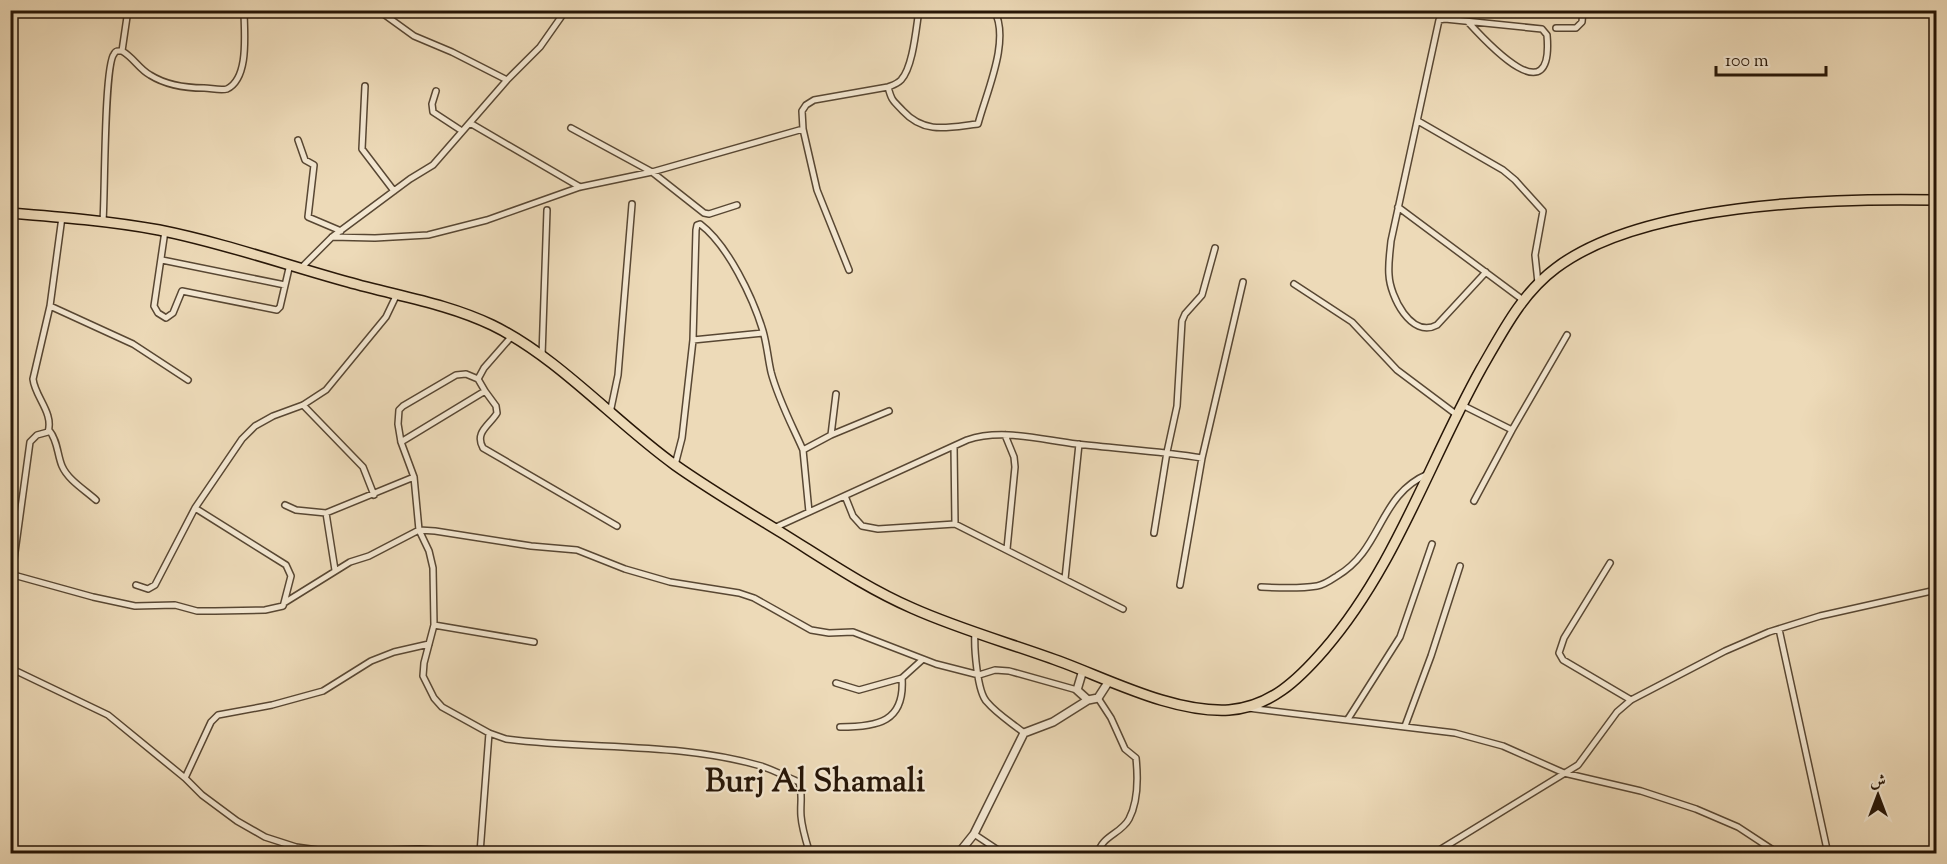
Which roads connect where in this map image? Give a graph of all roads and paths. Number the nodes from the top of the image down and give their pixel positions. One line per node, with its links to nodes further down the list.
1 (128, 10): 10 (street)
2 (244, 10): 10 (street)
3 (378, 10): 11 (street)
4 (566, 10): 11 (street)
5 (919, 10): 13 (street)
6 (994, 10): 13 (street)
7 (1583, 10): 9 (street)
8 (1468, 22): 8 (street); 15 (street)
9 (1556, 28)
10 (122, 51): 31 (street)
11 (507, 80): 16 (street)
12 (365, 86): 23 (street)
13 (888, 87): 18 (street)
14 (436, 91): 19 (street)
15 (1418, 121): 27 (street); 42 (street)
16 (470, 123): 19 (street); 22 (street)
17 (571, 128): 21 (street)
18 (803, 129): 21 (street); 39 (street)
19 (462, 131): 23 (street)
20 (297, 141): 33 (street)
21 (652, 172): 22 (street); 26 (street)
22 (580, 187): 34 (street)
23 (394, 190): 33 (street)
24 (1936, 200): 42 (main road)
25 (632, 204): 60 (street)
26 (737, 205)
27 (1398, 207): 40 (street); 40 (street)
28 (547, 210): 52 (street)
29 (10, 213): 30 (main road)
30 (62, 217): 31 (main road); 47 (street)
31 (103, 221): 32 (main road)
32 (165, 231): 36 (street); 37 (main road)
33 (342, 231): 34 (street)
34 (332, 237): 38 (street)
35 (1215, 248): 70 (street)
36 (162, 260): 44 (street); 44 (street)
37 (290, 264): 38 (main road); 44 (street)
38 (301, 268): 45 (main road)
39 (849, 270)
40 (1486, 272): 46 (street)
41 (1243, 282): 71 (street)
42 (1538, 283): 46 (main road)
43 (1294, 284): 61 (street)
44 (285, 285)
45 (397, 294): 50 (main road); 57 (street)
46 (1523, 300): 58 (main road)
47 (50, 306): 54 (street); 62 (street)
48 (764, 333): 51 (street); 51 (street); 69 (street)
49 (1567, 335): 63 (street)
50 (512, 336): 52 (main road); 53 (street)
51 (693, 340): 72 (street)
52 (542, 356): 60 (main road)
53 (478, 379): 55 (street); 66 (street)
54 (188, 380)
55 (485, 391): 66 (street); 84 (street)
56 (836, 394): 64 (street)
57 (303, 405): 75 (street); 80 (street)
58 (1462, 405): 61 (main road); 63 (street)
59 (889, 411): 64 (street)
60 (610, 413): 72 (main road)
61 (1457, 416): 73 (main road)
62 (49, 430): 77 (street); 93 (street)
63 (1512, 430): 78 (street)
64 (831, 435): 69 (street)
65 (1005, 435): 67 (street); 68 (street); 89 (street)
66 (401, 442): 74 (street)
67 (1079, 444): 70 (street); 94 (street)
68 (954, 446): 76 (street); 83 (street)
69 (803, 450): 81 (street)
70 (1167, 452): 71 (street); 87 (street)
71 (1202, 458): 96 (street)
72 (675, 465): 85 (main road)
73 (1429, 474): 97 (street); 117 (main road)
74 (414, 477): 75 (street); 86 (street)
75 (374, 495): 82 (street)
76 (844, 496): 81 (street); 83 (street)
77 (96, 500)
78 (1474, 501)
79 (285, 505): 82 (street)
80 (195, 508): 95 (street); 99 (street)
81 (809, 512): 85 (street)
82 (326, 513): 92 (street)
83 (955, 524): 89 (street)
84 (617, 526)
85 (774, 528): 103 (main road)
86 (419, 530): 92 (street); 101 (street); 106 (street)
87 (1154, 533)
88 (1432, 544): 118 (street)
89 (1007, 549): 94 (street)
90 (1610, 563): 116 (street)
91 (1460, 566): 119 (street)
92 (335, 570): 99 (street)
93 (11, 574): 99 (street)
94 (1065, 579): 100 (street)
95 (136, 585)
96 (1180, 585)
97 (1261, 587)
98 (1936, 590): 102 (street)
99 (284, 603)
100 (1123, 609)
101 (434, 625): 104 (street); 105 (street)
102 (1779, 629): 116 (street); 136 (street)
103 (975, 632): 108 (main road); 109 (street)
104 (534, 642)
105 (429, 644): 121 (street); 124 (street)
106 (922, 660): 109 (street); 110 (street)
107 (10, 668): 124 (street)
108 (1083, 670): 111 (main road); 113 (street)
109 (979, 675): 113 (street); 122 (street)
110 (902, 678): 112 (street); 120 (street)
111 (1109, 681): 114 (street); 117 (main road)
112 (836, 683)
113 (1077, 690): 115 (street)
114 (1098, 698): 115 (street); 133 (street)
115 (1088, 700): 122 (street)
116 (1631, 700): 123 (street)
117 (1244, 708): 118 (street)
118 (1348, 719): 119 (street)
119 (1405, 726): 123 (street)
120 (840, 727)
121 (489, 733): 128 (street); 130 (street)
122 (1024, 733): 125 (street)
123 (1564, 773): 134 (street); 135 (street)
124 (185, 778): 127 (street)
125 (974, 834): 131 (street); 132 (street)
126 (540, 852): 128 (street); 129 (street)
127 (473, 853): 128 (street)
128 (480, 853)
129 (557, 854)
130 (810, 854)
131 (957, 854)
132 (1004, 854)
133 (1098, 854)
134 (1433, 854)
135 (1779, 854)
136 (1828, 854)

